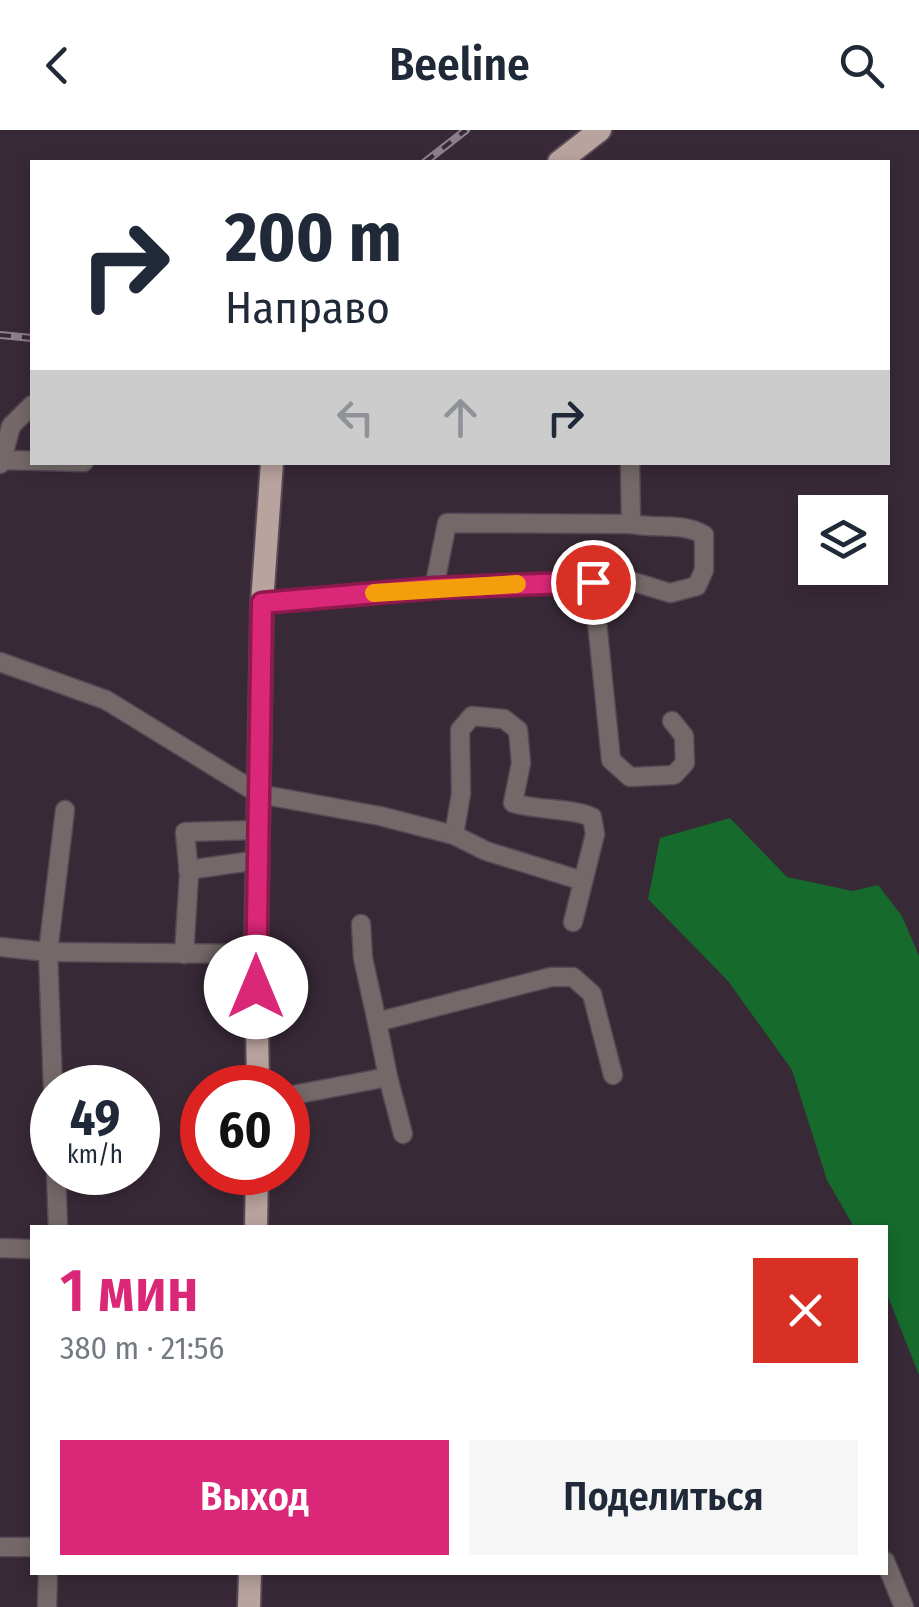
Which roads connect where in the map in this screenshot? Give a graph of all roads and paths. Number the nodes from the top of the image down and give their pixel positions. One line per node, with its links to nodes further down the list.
1 (600, 130): 2 (main road)
2 (562, 160)
3 (30, 407): 4 (street)
4 (1, 462): 5 (street)
5 (30, 462)
6 (272, 465): 11 (main road)
7 (630, 465): 8 (street)
8 (631, 524): 9 (street); 10 (street)
9 (593, 582): 10 (street); 13 (street)
10 (434, 588): 11 (street)
11 (262, 603): 14 (main road)
12 (0, 662): 14 (street)
13 (672, 721)
14 (259, 794): 16 (main road); 17 (street)
15 (65, 810): 24 (street)
16 (258, 830): 18 (main road); 19 (street)
17 (454, 835): 20 (street); 20 (street)
18 (258, 860): 19 (street); 26 (main road)
19 (188, 870): 25 (street)
20 (583, 881): 21 (street)
21 (573, 922)
22 (361, 924): 27 (street)
23 (0, 948): 24 (street)
24 (48, 952): 25 (street); 28 (street)
25 (184, 954): 26 (street)
26 (256, 954): 29 (main road)
27 (376, 1022): 30 (street); 31 (street)
28 (52, 1065)
29 (258, 1065)
30 (613, 1075)
31 (388, 1077): 32 (street); 33 (street)
32 (310, 1092)
33 (403, 1134)
34 (57, 1195): 36 (street)
35 (256, 1195): 37 (main road)
36 (58, 1225)
37 (256, 1225)
38 (0, 1248): 39 (street)
39 (30, 1249)
40 (0, 1547): 41 (street)
41 (30, 1548)
42 (888, 1568): 47 (street)
43 (48, 1575): 45 (street)
44 (250, 1575): 46 (main road)
45 (47, 1607)
46 (249, 1607)
47 (904, 1607)

